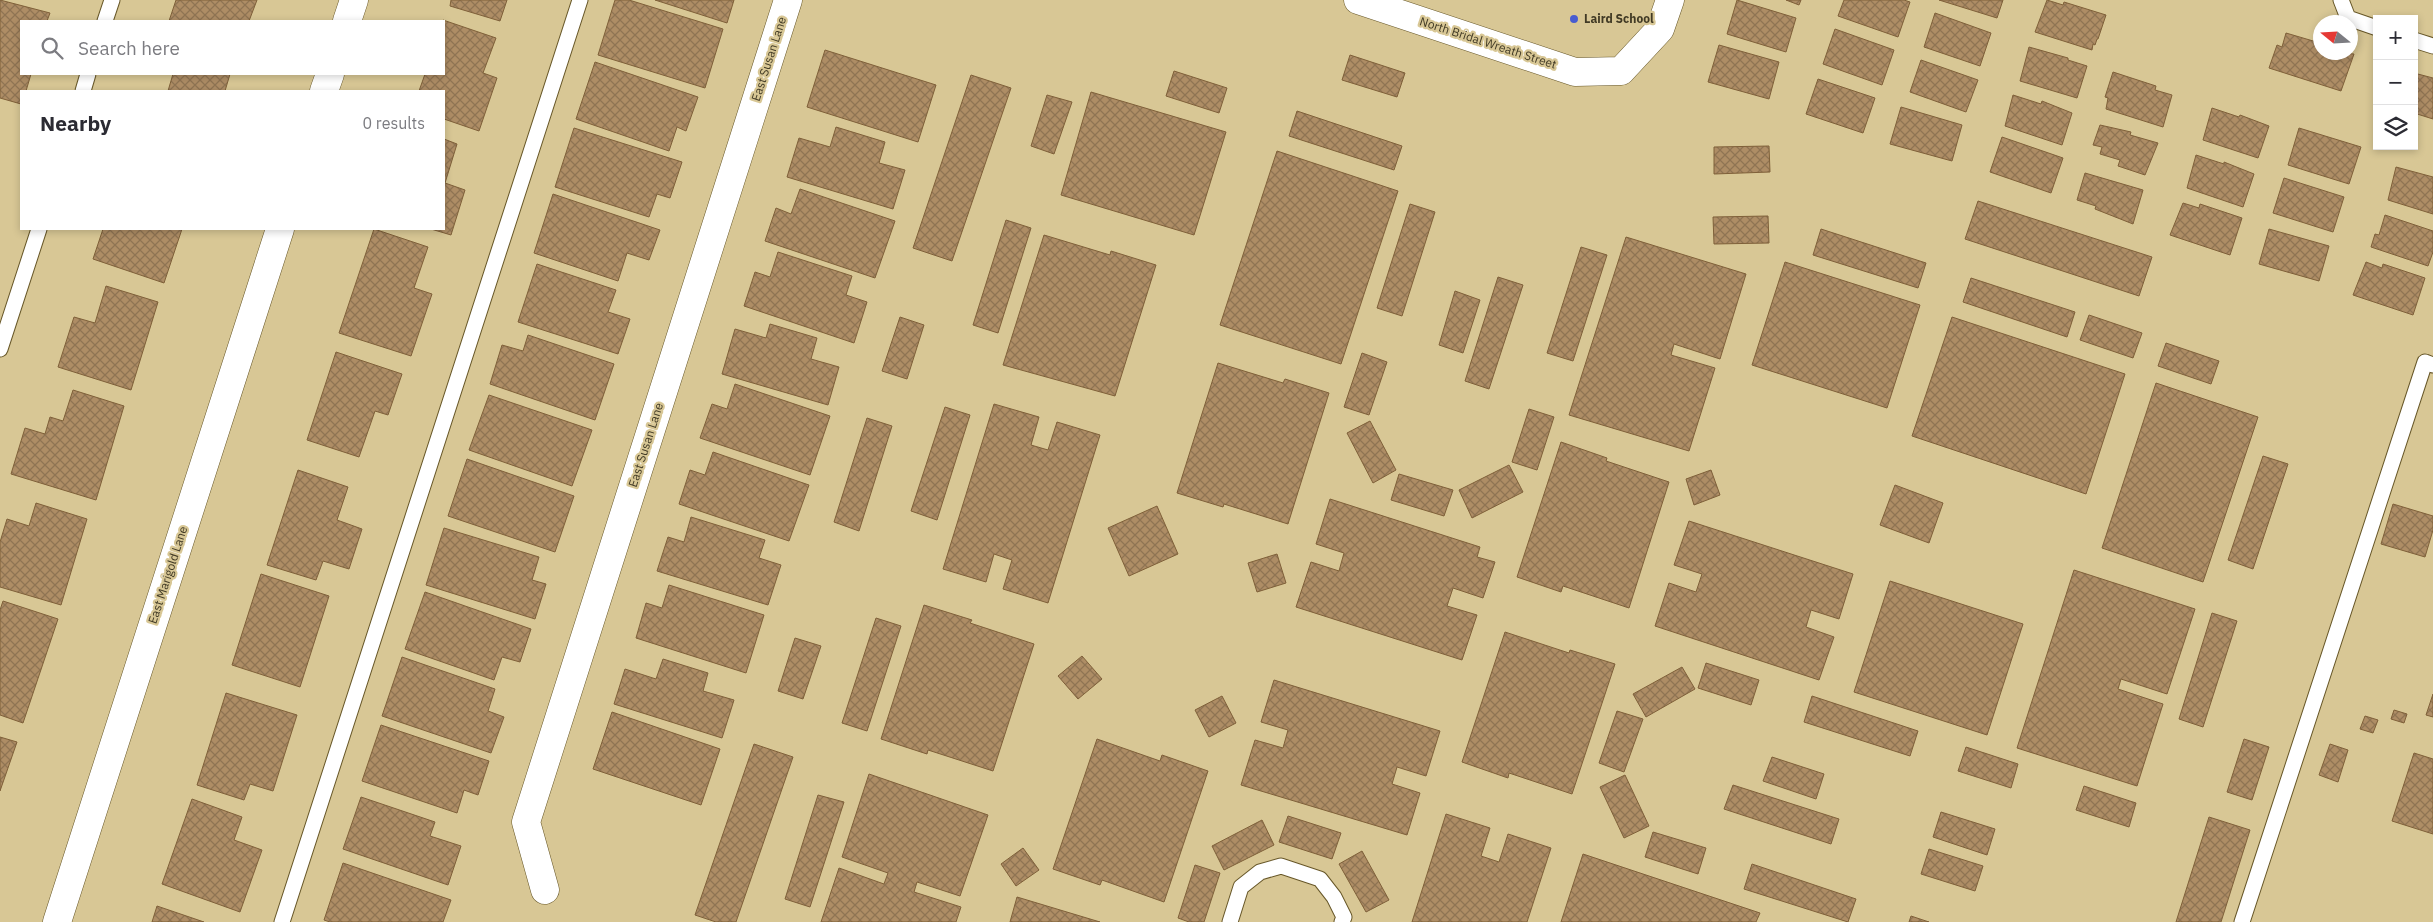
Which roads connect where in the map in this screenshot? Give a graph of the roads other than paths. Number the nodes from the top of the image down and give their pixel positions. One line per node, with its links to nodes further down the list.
1 (112, 0): 8 (lane)
2 (354, 0): 9 (street)
3 (580, 0): 23 (lane)
4 (788, 0): 21 (street, East Susan Lane)
5 (1358, 0): 6 (street, North Bridal Wreath Street)
6 (1670, 0)
7 (2341, 0): 10 (lane)
8 (105, 20)
9 (347, 20)
10 (2373, 27)
11 (2418, 41): 12 (lane)
12 (2433, 46)
13 (88, 75): 15 (lane)
14 (330, 75): 16 (street)
15 (83, 90)
16 (324, 90)
17 (38, 230): 19 (lane)
18 (280, 230): 22 (street, East Marigold Lane)
19 (0, 349)
20 (2433, 365): 26 (lane)
21 (545, 890)
22 (56, 922)
23 (282, 922)
24 (1230, 922): 25 (lane)
25 (1342, 922)
26 (2242, 922)

